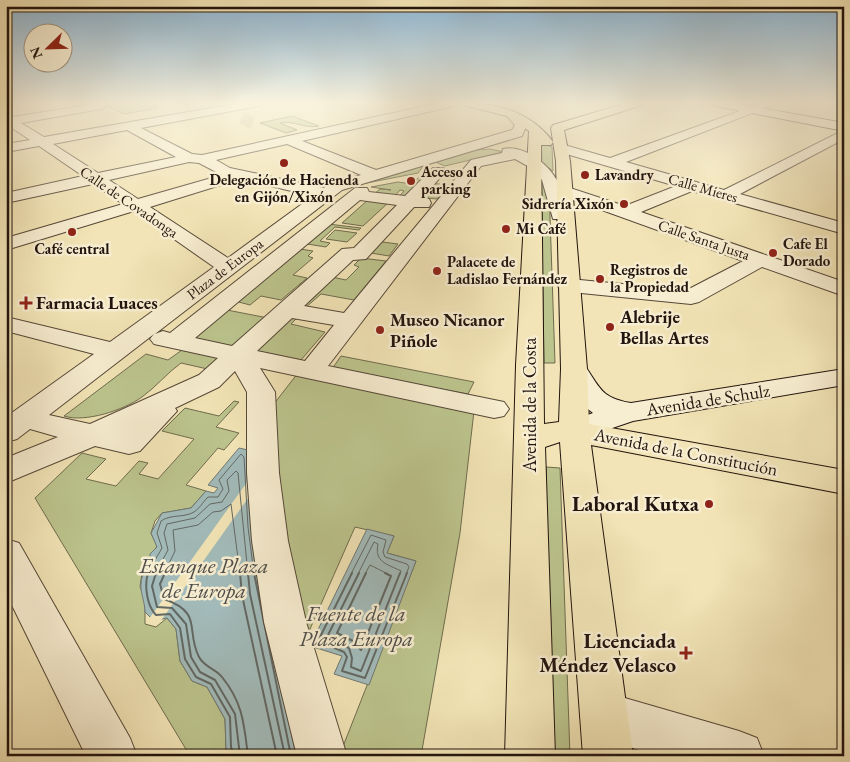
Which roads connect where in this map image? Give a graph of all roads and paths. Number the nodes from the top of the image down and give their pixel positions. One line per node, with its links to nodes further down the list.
1 (26, 139): 12 (street)
2 (36, 139): 21 (street, Calle de Covadonga)
3 (158, 139): 16 (street)
4 (295, 139): 10 (street)
5 (506, 139): 14 (street, Plaza de Europa)
6 (530, 139): 11 (main road)
7 (559, 139): 13 (main road)
8 (675, 139): 17 (street)
9 (835, 139): 26 (street)
10 (289, 140): 16 (street); 20 (street)
11 (534, 143): 13 (main road); 14 (street, Plaza de Europa); 36 (street, Plaza de Europa); 58 (main road, Avenida de la Costa)
12 (6, 148)
13 (561, 148): 17 (street, Calle Mieres); 23 (main road)
14 (470, 156): 15 (street); 18 (street, Plaza de Europa); 20 (street, Plaza de Europa); 30 (street)
15 (511, 156)
16 (196, 158): 19 (street); 21 (street)
17 (612, 162): 22 (street, Calle Mieres)
18 (438, 171): 24 (street, Plaza de Europa); 28 (street)
19 (241, 174): 25 (street); 29 (street)
20 (375, 175): 25 (street, Plaza de Europa)
21 (93, 178): 27 (street); 29 (street, Calle de Covadonga)
22 (692, 185): 26 (street, Calle Mieres); 31 (street)
23 (564, 192): 31 (street, Calle Santa Justa); 36 (main road)
24 (357, 193): 28 (street); 34 (street, Plaza de Europa)
25 (326, 194): 40 (street, Plaza de Europa)
26 (726, 195): 32 (street, Calle Mieres)
27 (6, 198)
28 (409, 202): 30 (street); 35 (street)
29 (134, 206): 33 (street); 40 (street, Calle de Covadonga)
30 (441, 206): 38 (street)
31 (626, 212): 37 (street, Calle Santa Justa)
32 (844, 229)
33 (6, 244)
34 (294, 245): 35 (street); 49 (street, Plaza de Europa)
35 (338, 252): 38 (street); 43 (street)
36 (567, 252): 42 (main road)
37 (760, 260): 41 (street, Calle Santa Justa); 42 (street)
38 (397, 261): 44 (street)
39 (844, 266): 41 (street)
40 (228, 267): 46 (street, Plaza de Europa)
41 (834, 285)
42 (569, 286): 48 (main road)
43 (287, 310): 44 (street); 49 (street)
44 (349, 322): 47 (street)
45 (6, 324): 46 (street)
46 (115, 351): 56 (street, Plaza de Europa)
47 (299, 367): 49 (street); 49 (street); 52 (street)
48 (574, 369): 53 (street); 55 (main road)
49 (250, 373): 51 (street); 51 (street); 64 (street)
50 (844, 376): 53 (street, Avenida de Schulz)
51 (209, 382): 57 (street)
52 (494, 409)
53 (632, 412): 55 (street, Avenida de Schulz)
54 (41, 423): 57 (street)
55 (574, 430): 58 (main road, Avenida de la Constitución); 60 (main road, Avenida de la Constitución); 62 (main road)
56 (6, 432)
57 (93, 435): 59 (street)
58 (529, 441): 65 (main road, Avenida de la Costa)
59 (6, 471)
60 (844, 482)
61 (6, 554): 63 (street)
62 (606, 736): 66 (street)
63 (112, 756)
64 (322, 756)
65 (530, 756)
66 (739, 756)

